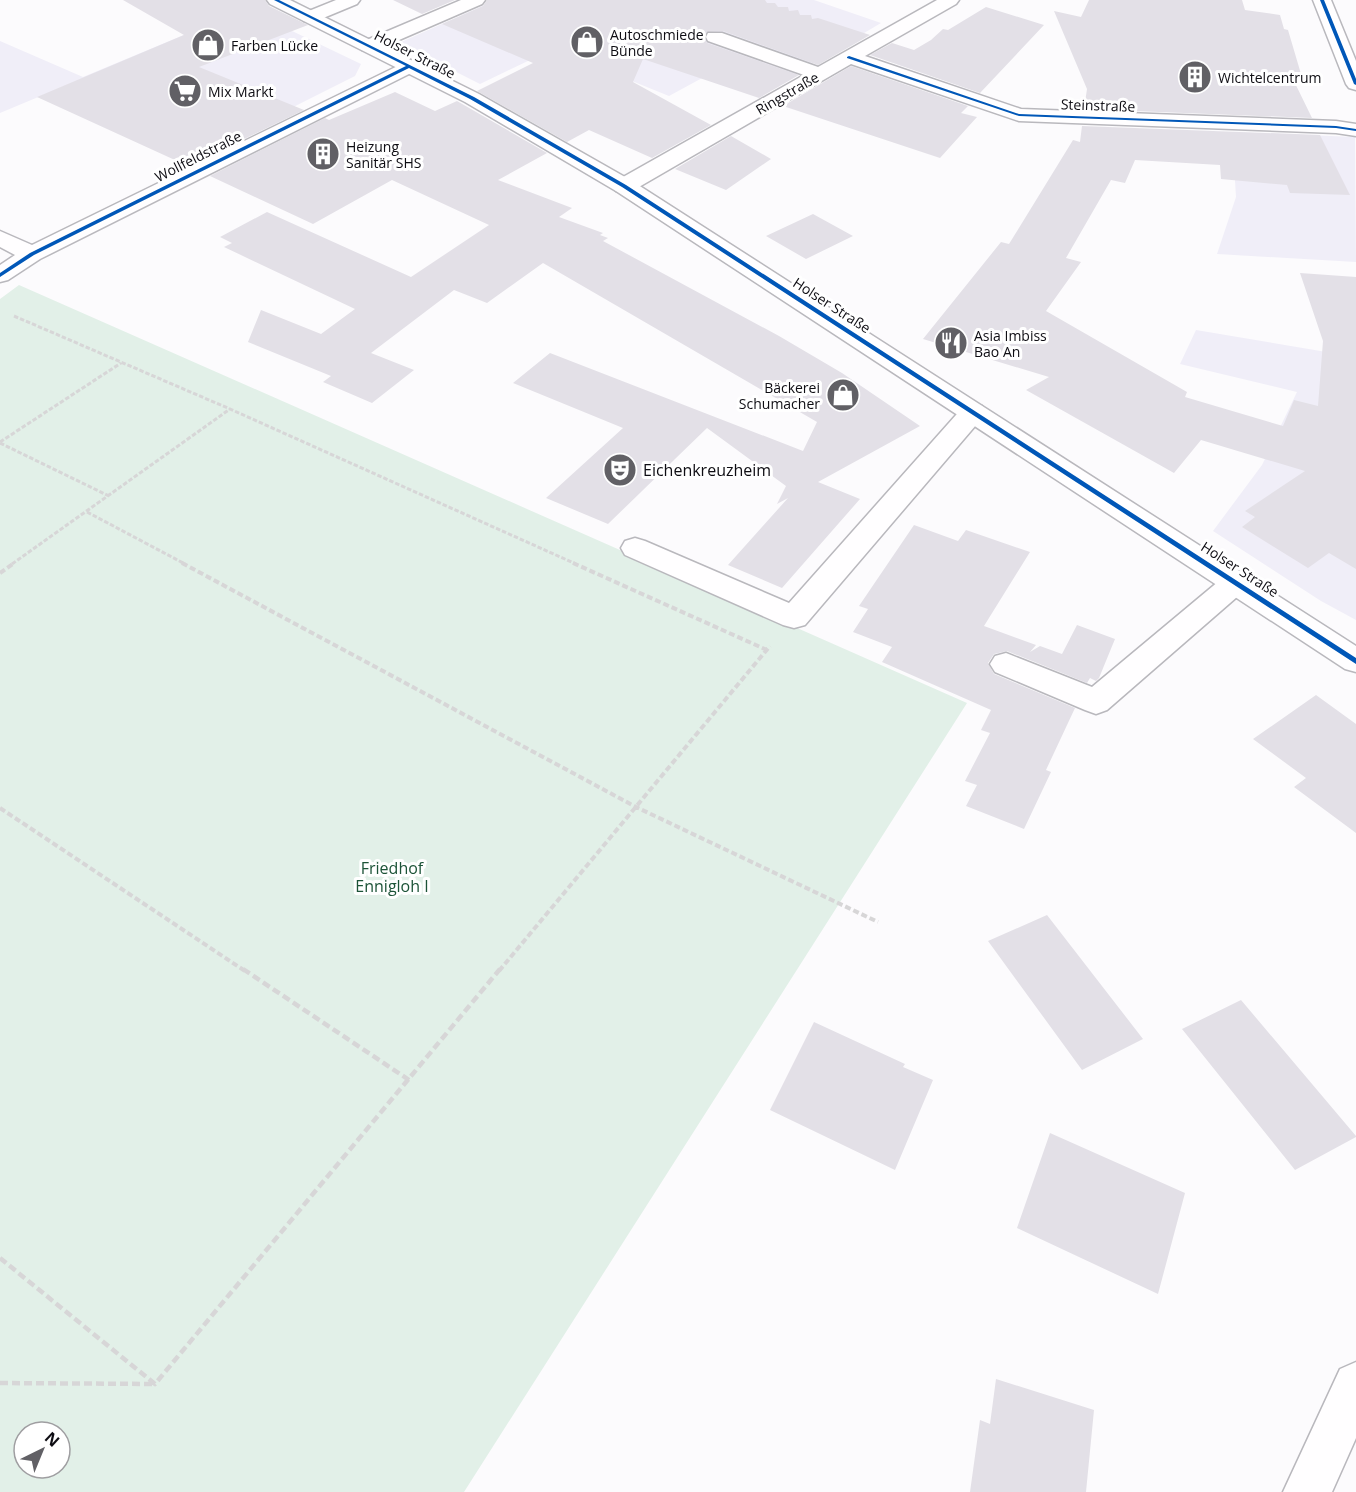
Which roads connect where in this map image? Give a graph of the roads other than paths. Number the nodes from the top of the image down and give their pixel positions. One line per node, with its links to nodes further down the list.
1 (276, 0): 6 (street, Holser Straße)
2 (351, 0): 6 (street)
3 (476, 0): 8 (street)
4 (950, 0): 9 (street, Ringstraße)
5 (1322, 0): 12 (street)
6 (310, 17): 8 (street, Holser Straße)
7 (715, 37): 11 (street)
8 (369, 46): 10 (street, Holser Straße)
9 (849, 57): 11 (street, Ringstraße); 13 (street, Steinstraße)
10 (410, 66): 14 (street, Holser Straße); 16 (street, Wollfeldstraße)
11 (819, 74): 14 (street, Ringstraße)
12 (1356, 84)
13 (1356, 130)
14 (624, 186): 18 (street, Holser Straße)
15 (0, 238): 16 (street)
16 (32, 254): 17 (street, Wollfeldstraße)
17 (0, 275)
18 (973, 412): 19 (street); 20 (street, Holser Straße)
19 (635, 548)
20 (1235, 583): 21 (street, Holser Straße); 22 (street)
21 (1356, 661)
22 (1006, 664)
23 (1356, 1385): 24 (street)
24 (1307, 1492)

